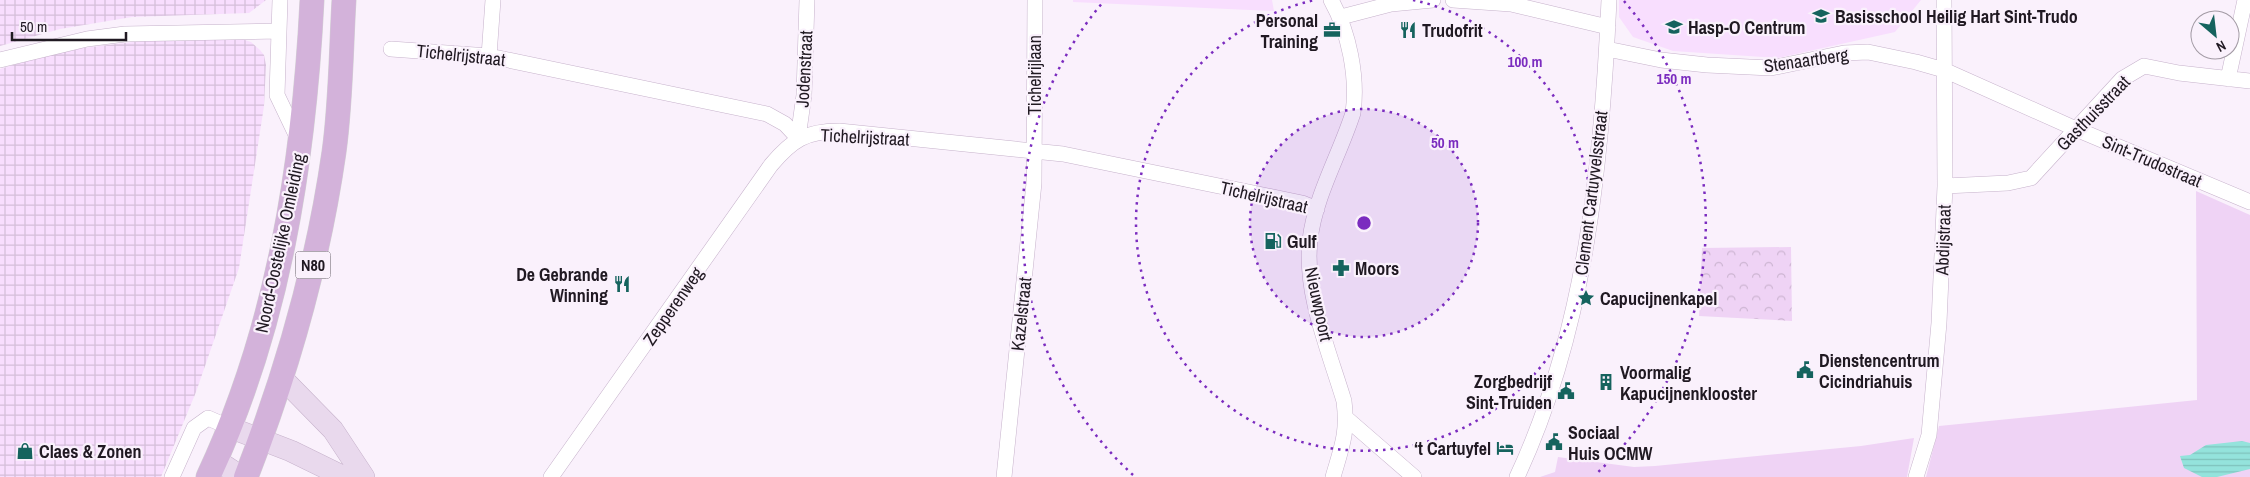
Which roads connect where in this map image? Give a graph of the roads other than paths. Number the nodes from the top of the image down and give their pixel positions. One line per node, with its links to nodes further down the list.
1 (280, 0): 15 (street)
2 (312, 0): 25 (main road, Noord-Oostelijke Omleiding / N80)
3 (344, 0): 30 (main road, Noord-Oostelijke Omleiding / N80)
4 (493, 0): 18 (street)
5 (807, 0): 24 (street, Jodenstraat)
6 (1034, 0): 26 (street, Tichelrijlaan)
7 (1331, 0): 13 (street, Nieuwpoort)
8 (1433, 0): 13 (street)
9 (1453, 0): 14 (street)
10 (1609, 0): 14 (street, Clement Cartuyvelsstraat)
11 (1944, 0): 20 (street, Abdijstraat)
12 (2246, 0): 21 (street)
13 (1341, 17): 29 (street, Nieuwpoort)
14 (1608, 27): 17 (street, Clement Cartuyvelsstraat)
15 (278, 31): 19 (street); 25 (street)
16 (392, 49): 18 (street, Tichelrijstraat)
17 (1607, 49): 20 (street, Stenaartberg); 44 (street, Clement Cartuyvelsstraat)
18 (489, 56): 24 (street, Tichelrijstraat)
19 (0, 60)
20 (1944, 70): 23 (street, Sint-Trudostraat); 27 (street, Abdijstraat)
21 (2228, 79): 22 (street, Gasthuisstraat); 23 (street, Gasthuisstraat)
22 (2250, 80)
23 (2076, 129): 27 (street, Gasthuisstraat); 28 (street, Sint-Trudostraat)
24 (798, 138): 26 (street, Tichelrijstraat); 40 (street, Zepperenweg)
25 (301, 146): 32 (main road, Noord-Oostelijke Omleiding / N80)
26 (1034, 151): 29 (street, Tichelrijstraat); 41 (street, Kazelstraat)
27 (1945, 186): 45 (street, Abdijstraat)
28 (2250, 202)
29 (1317, 209): 31 (street, Nieuwpoort)
30 (283, 378): 33 (main road, Noord-Oostelijke Omleiding / N80); 39 (main road)
31 (1346, 418): 42 (street, Nieuwpoort); 43 (street)
32 (231, 428): 33 (main road); 34 (main road, Noord-Oostelijke Omleiding / N80); 35 (street)
33 (261, 439): 37 (main road, Noord-Oostelijke Omleiding / N80); 38 (main road)
34 (212, 469): 36 (main road)
35 (172, 477)
36 (242, 477)
37 (246, 477)
38 (344, 477)
39 (364, 477)
40 (551, 477)
41 (1004, 477)
42 (1333, 477)
43 (1414, 477)
44 (1517, 477)
45 (1916, 477)

